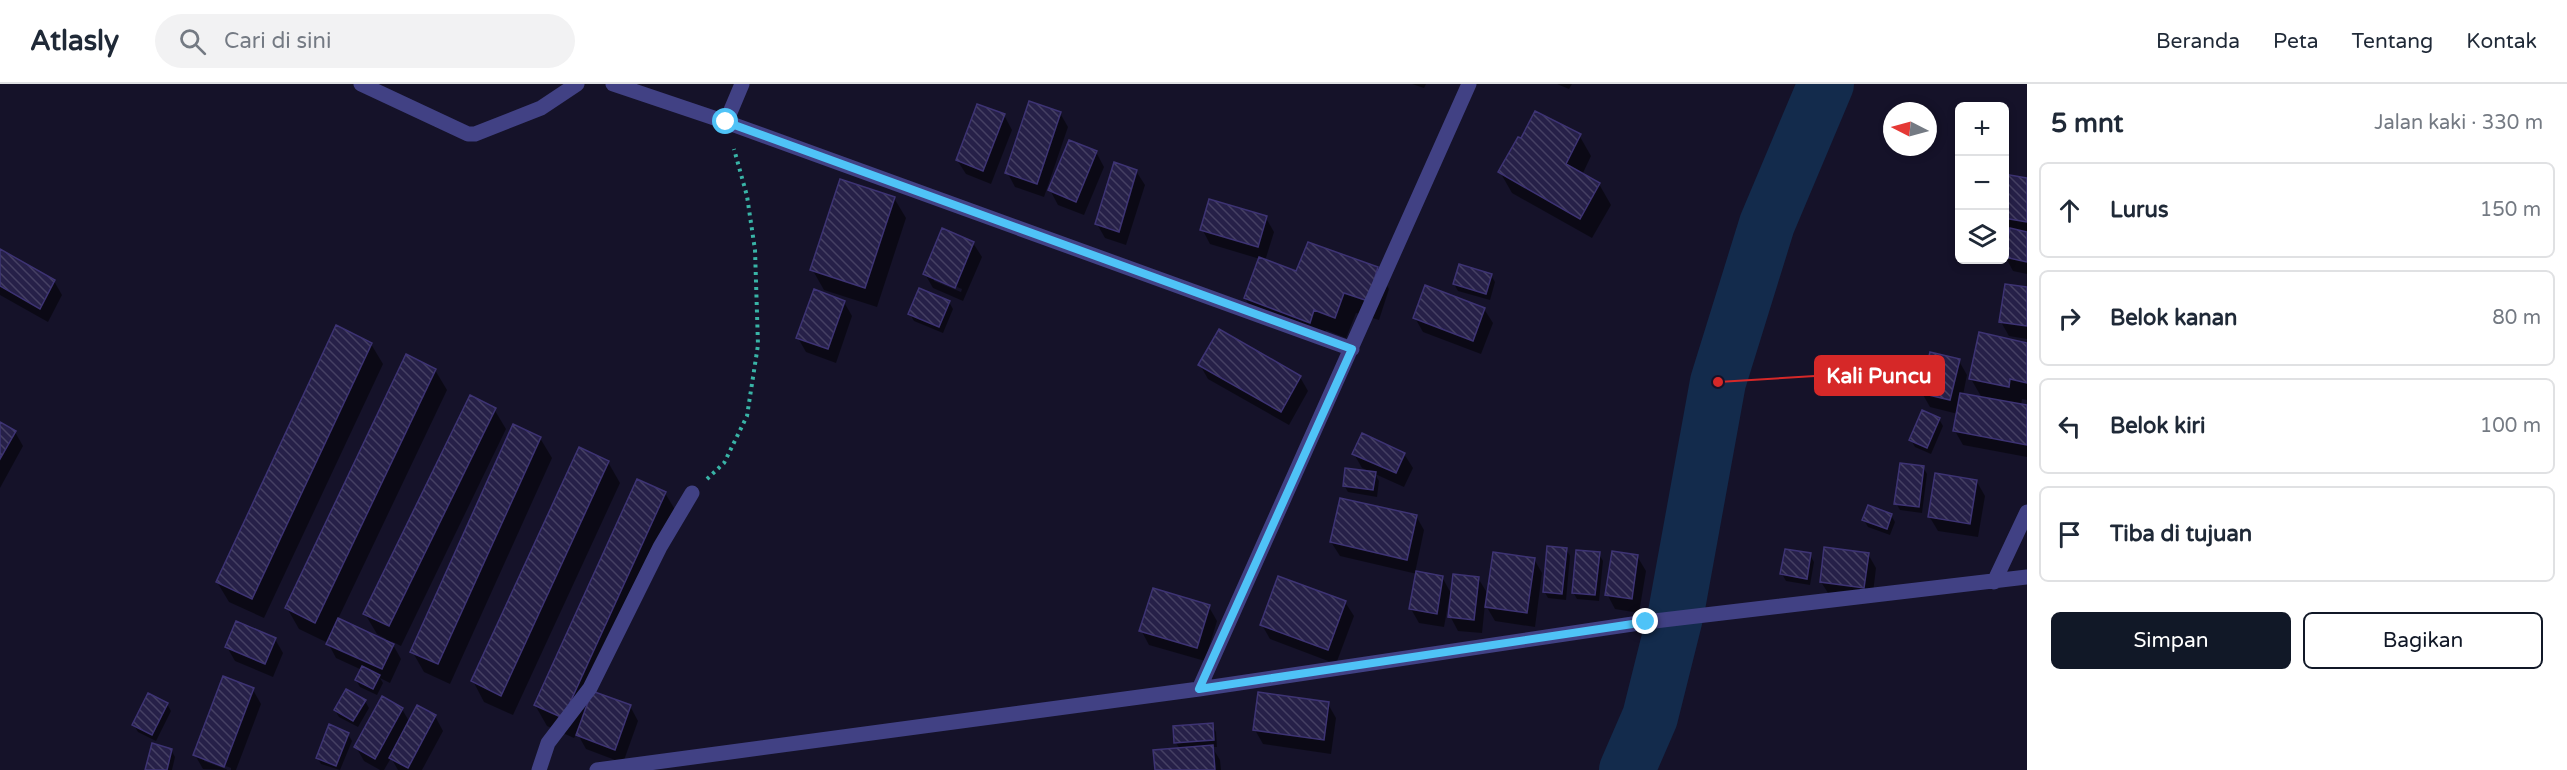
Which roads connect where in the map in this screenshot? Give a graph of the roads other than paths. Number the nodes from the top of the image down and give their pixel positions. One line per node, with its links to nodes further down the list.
1 (361, 84): 2 (street)
2 (577, 84)
3 (613, 84): 6 (street)
4 (742, 84): 6 (street)
5 (1469, 84): 7 (street)
6 (726, 122): 7 (street)
7 (1352, 349): 12 (street)
8 (693, 493): 13 (street)
9 (2027, 512): 11 (street)
10 (2027, 578): 11 (street)
11 (1994, 582): 12 (street)
12 (1199, 689): 14 (street)
13 (539, 770)
14 (597, 770)

